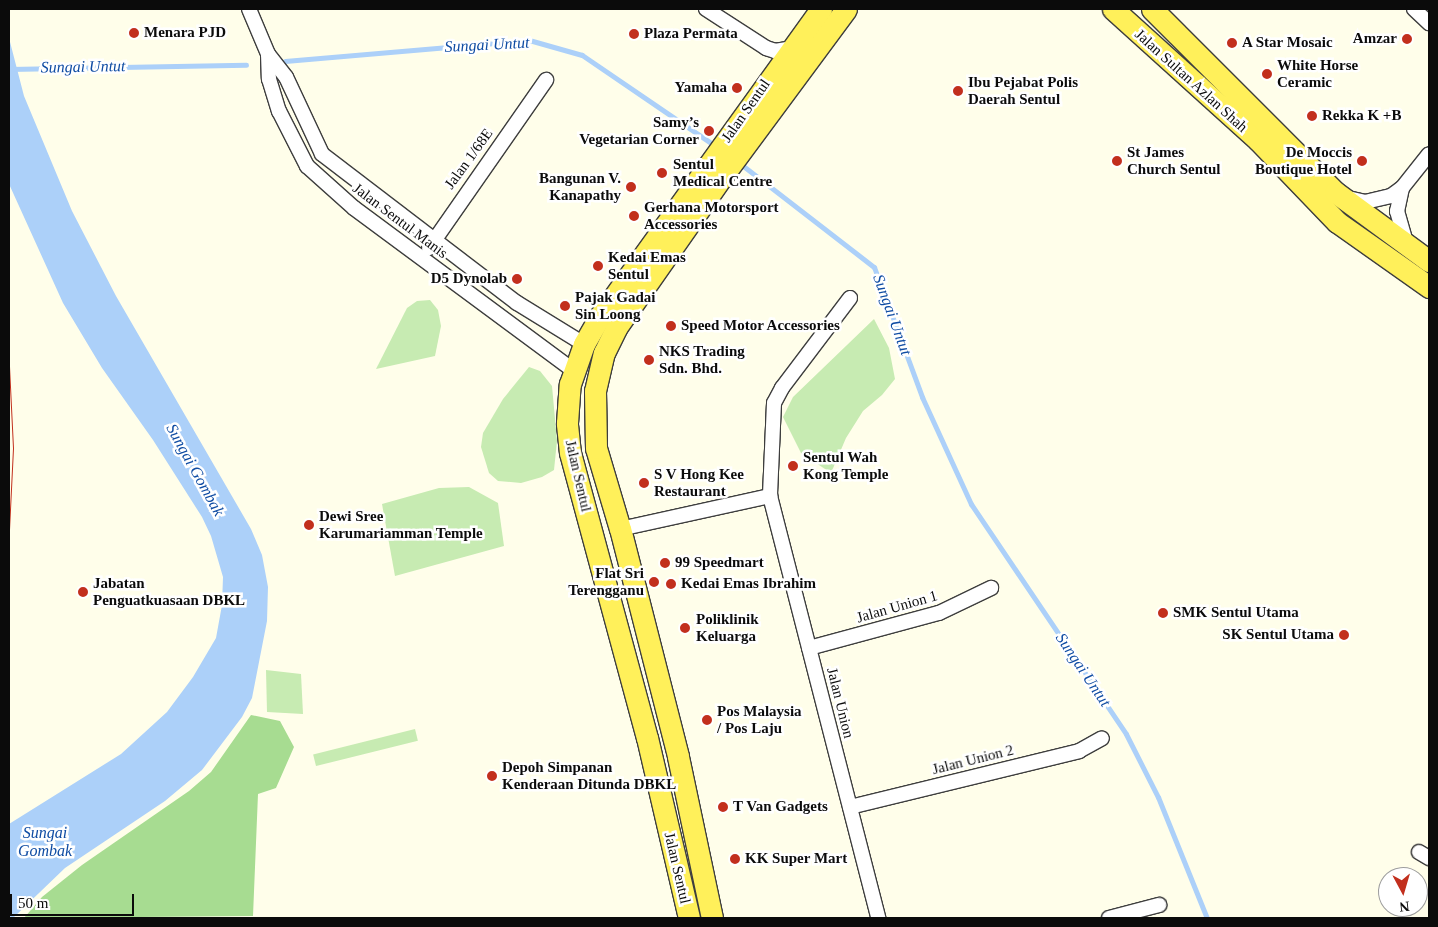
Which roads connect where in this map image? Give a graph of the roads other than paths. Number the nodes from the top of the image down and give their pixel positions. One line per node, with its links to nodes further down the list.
1 (249, 9): 10 (street, Jalan Sentul Manis)
2 (706, 9): 9 (street)
3 (821, 9): 9 (main road, Jalan Sentul)
4 (846, 9): 12 (main road, Jalan Sentul)
5 (1113, 9): 21 (main road, Jalan Sultan Azlan Shah)
6 (1152, 9): 16 (main road, Jalan Sultan Azlan Shah)
7 (1414, 9): 8 (street)
8 (1429, 23)
9 (792, 48): 12 (main road, Jalan Sentul)
10 (268, 54): 17 (street, Jalan Sentul Manis); 19 (street, Jalan Sentul Manis)
11 (546, 80): 17 (street, Jalan 1/68E)
12 (737, 140): 14 (main road, Jalan Sentul)
13 (1429, 154): 15 (street)
14 (713, 173): 23 (main road, Jalan Sentul); 26 (main road, Jalan Sentul)
15 (1402, 188): 16 (street); 18 (street)
16 (1335, 192): 18 (main road, Jalan Sultan Azlan Shah)
17 (433, 241): 19 (street, Jalan 1/68E); 23 (street, Jalan Sentul Manis)
18 (1407, 246): 20 (main road, Jalan Sultan Azlan Shah)
19 (422, 258): 24 (street, Jalan Sentul Manis)
20 (1429, 261)
21 (1429, 287)
22 (850, 298): 25 (street, Jalan Union)
23 (584, 344): 24 (main road, Jalan Sentul)
24 (573, 370): 32 (main road, Jalan Sentul)
25 (770, 496): 26 (street); 28 (street, Jalan Union)
26 (620, 529): 33 (main road, Jalan Sentul)
27 (991, 588): 28 (street, Jalan Union 1)
28 (809, 648): 30 (street, Jalan Union)
29 (1102, 738): 30 (street, Jalan Union 2)
30 (850, 807): 34 (street, Jalan Union)
31 (1159, 905): 35 (street)
32 (689, 918)
33 (712, 918)
34 (878, 918)
35 (1109, 918)

